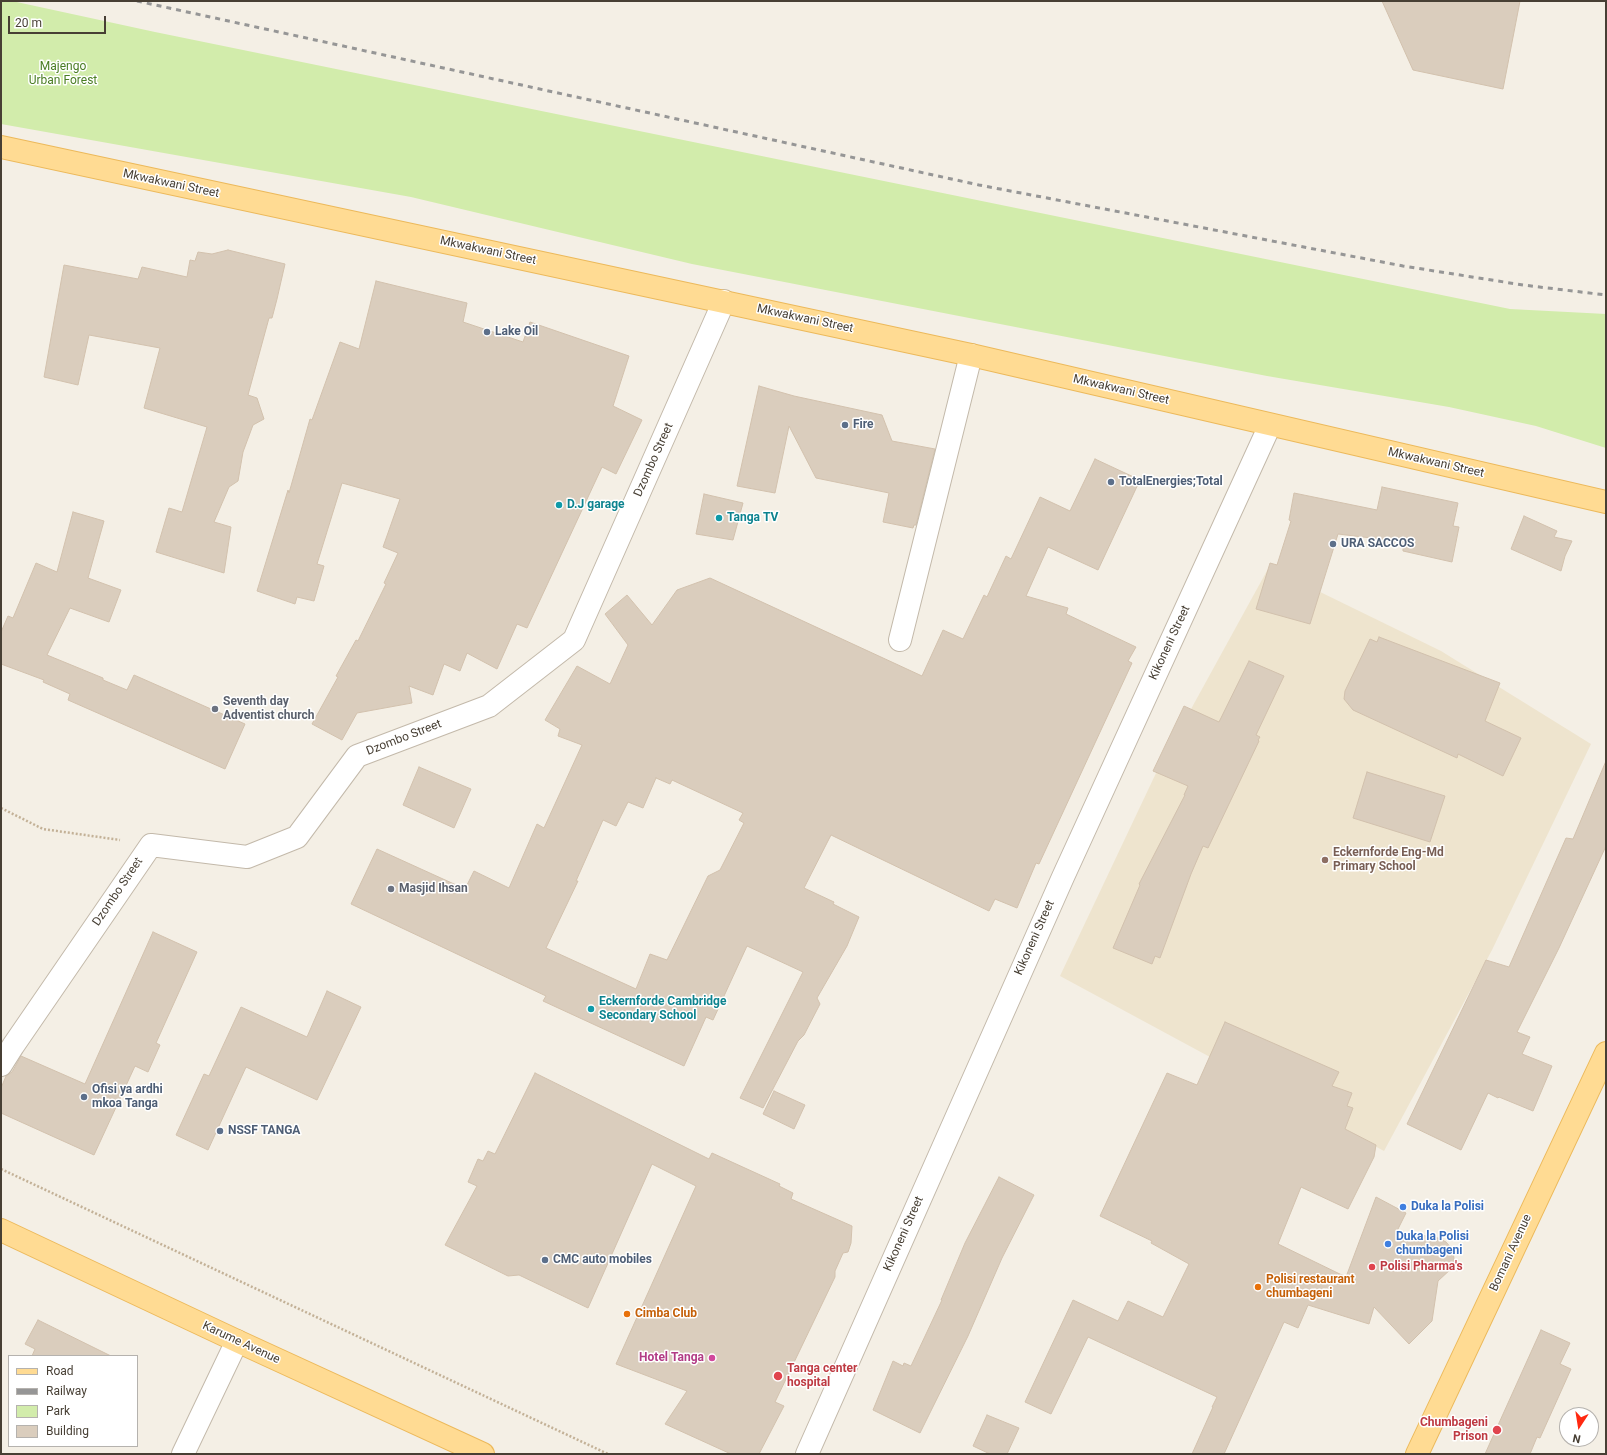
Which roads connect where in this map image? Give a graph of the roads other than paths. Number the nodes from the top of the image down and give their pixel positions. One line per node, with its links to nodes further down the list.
1 (1, 147): 2 (main road, Mkwakwani Street)
2 (724, 301): 3 (main road, Mkwakwani Street); 8 (street, Dzombo Street)
3 (971, 355): 4 (main road, Mkwakwani Street); 6 (street)
4 (1270, 425): 5 (main road, Mkwakwani Street); 13 (street, Kikoneni Street)
5 (1606, 502)
6 (900, 640)
7 (1606, 1053): 14 (main road, Bomani Avenue)
8 (1, 1065)
9 (1, 1230): 10 (main road, Karume Avenue)
10 (237, 1341): 11 (street); 12 (main road, Karume Avenue)
11 (184, 1454)
12 (483, 1454)
13 (807, 1454)
14 (1417, 1454)

